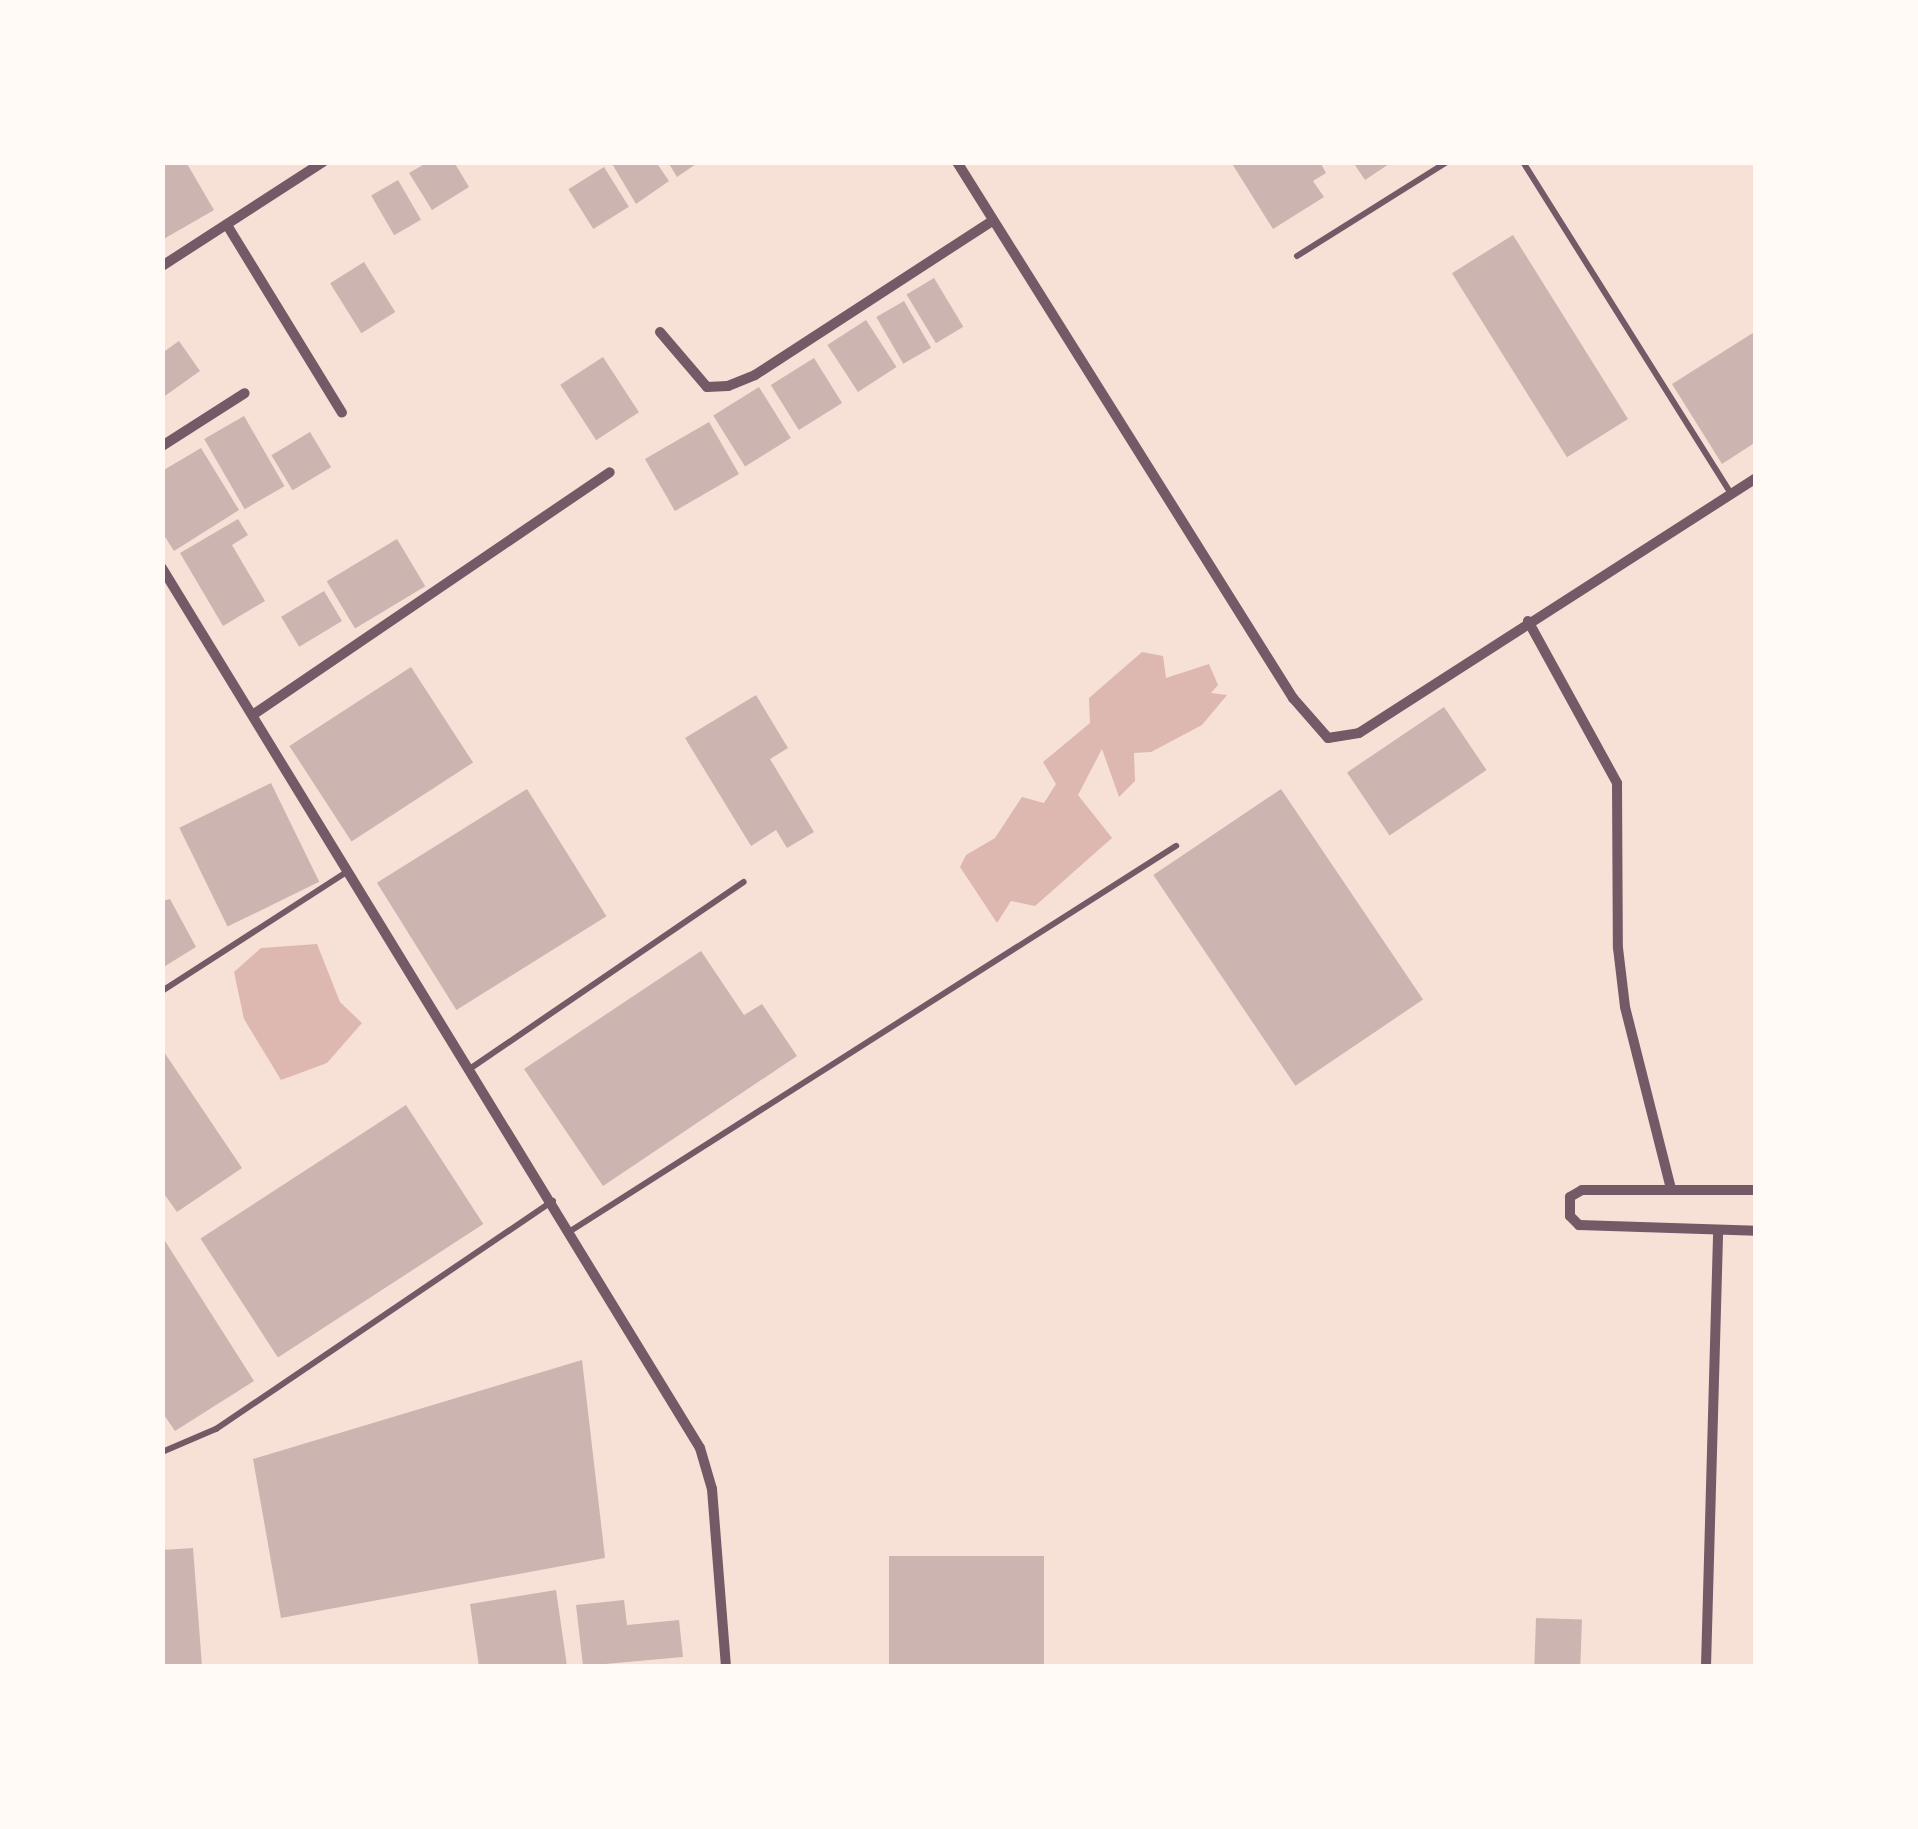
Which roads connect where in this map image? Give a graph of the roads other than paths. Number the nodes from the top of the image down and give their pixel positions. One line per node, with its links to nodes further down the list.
1 (323, 162): 6 (street)
2 (957, 162): 5 (street)
3 (1446, 162): 7 (lane)
4 (1523, 162): 15 (lane)
5 (991, 222): 9 (street); 17 (street)
6 (227, 225): 8 (street); 11 (street)
7 (1297, 256)
8 (162, 266)
9 (660, 332)
10 (246, 393): 12 (street)
11 (342, 413)
12 (162, 446)
13 (610, 472): 18 (street)
14 (1756, 478): 15 (street)
15 (1730, 494): 17 (street)
16 (162, 568): 18 (street)
17 (1528, 621): 24 (street)
18 (254, 714): 20 (street)
19 (1176, 846): 27 (lane)
20 (348, 871): 22 (lane); 23 (street)
21 (744, 882): 23 (lane)
22 (162, 991)
23 (471, 1068): 26 (street)
24 (1670, 1189): 25 (street); 28 (street)
25 (1756, 1190)
26 (554, 1200): 27 (street); 30 (lane)
27 (572, 1230): 31 (street)
28 (1718, 1230): 29 (street); 32 (street)
29 (1756, 1231)
30 (162, 1452)
31 (726, 1666)
32 (1706, 1666)

